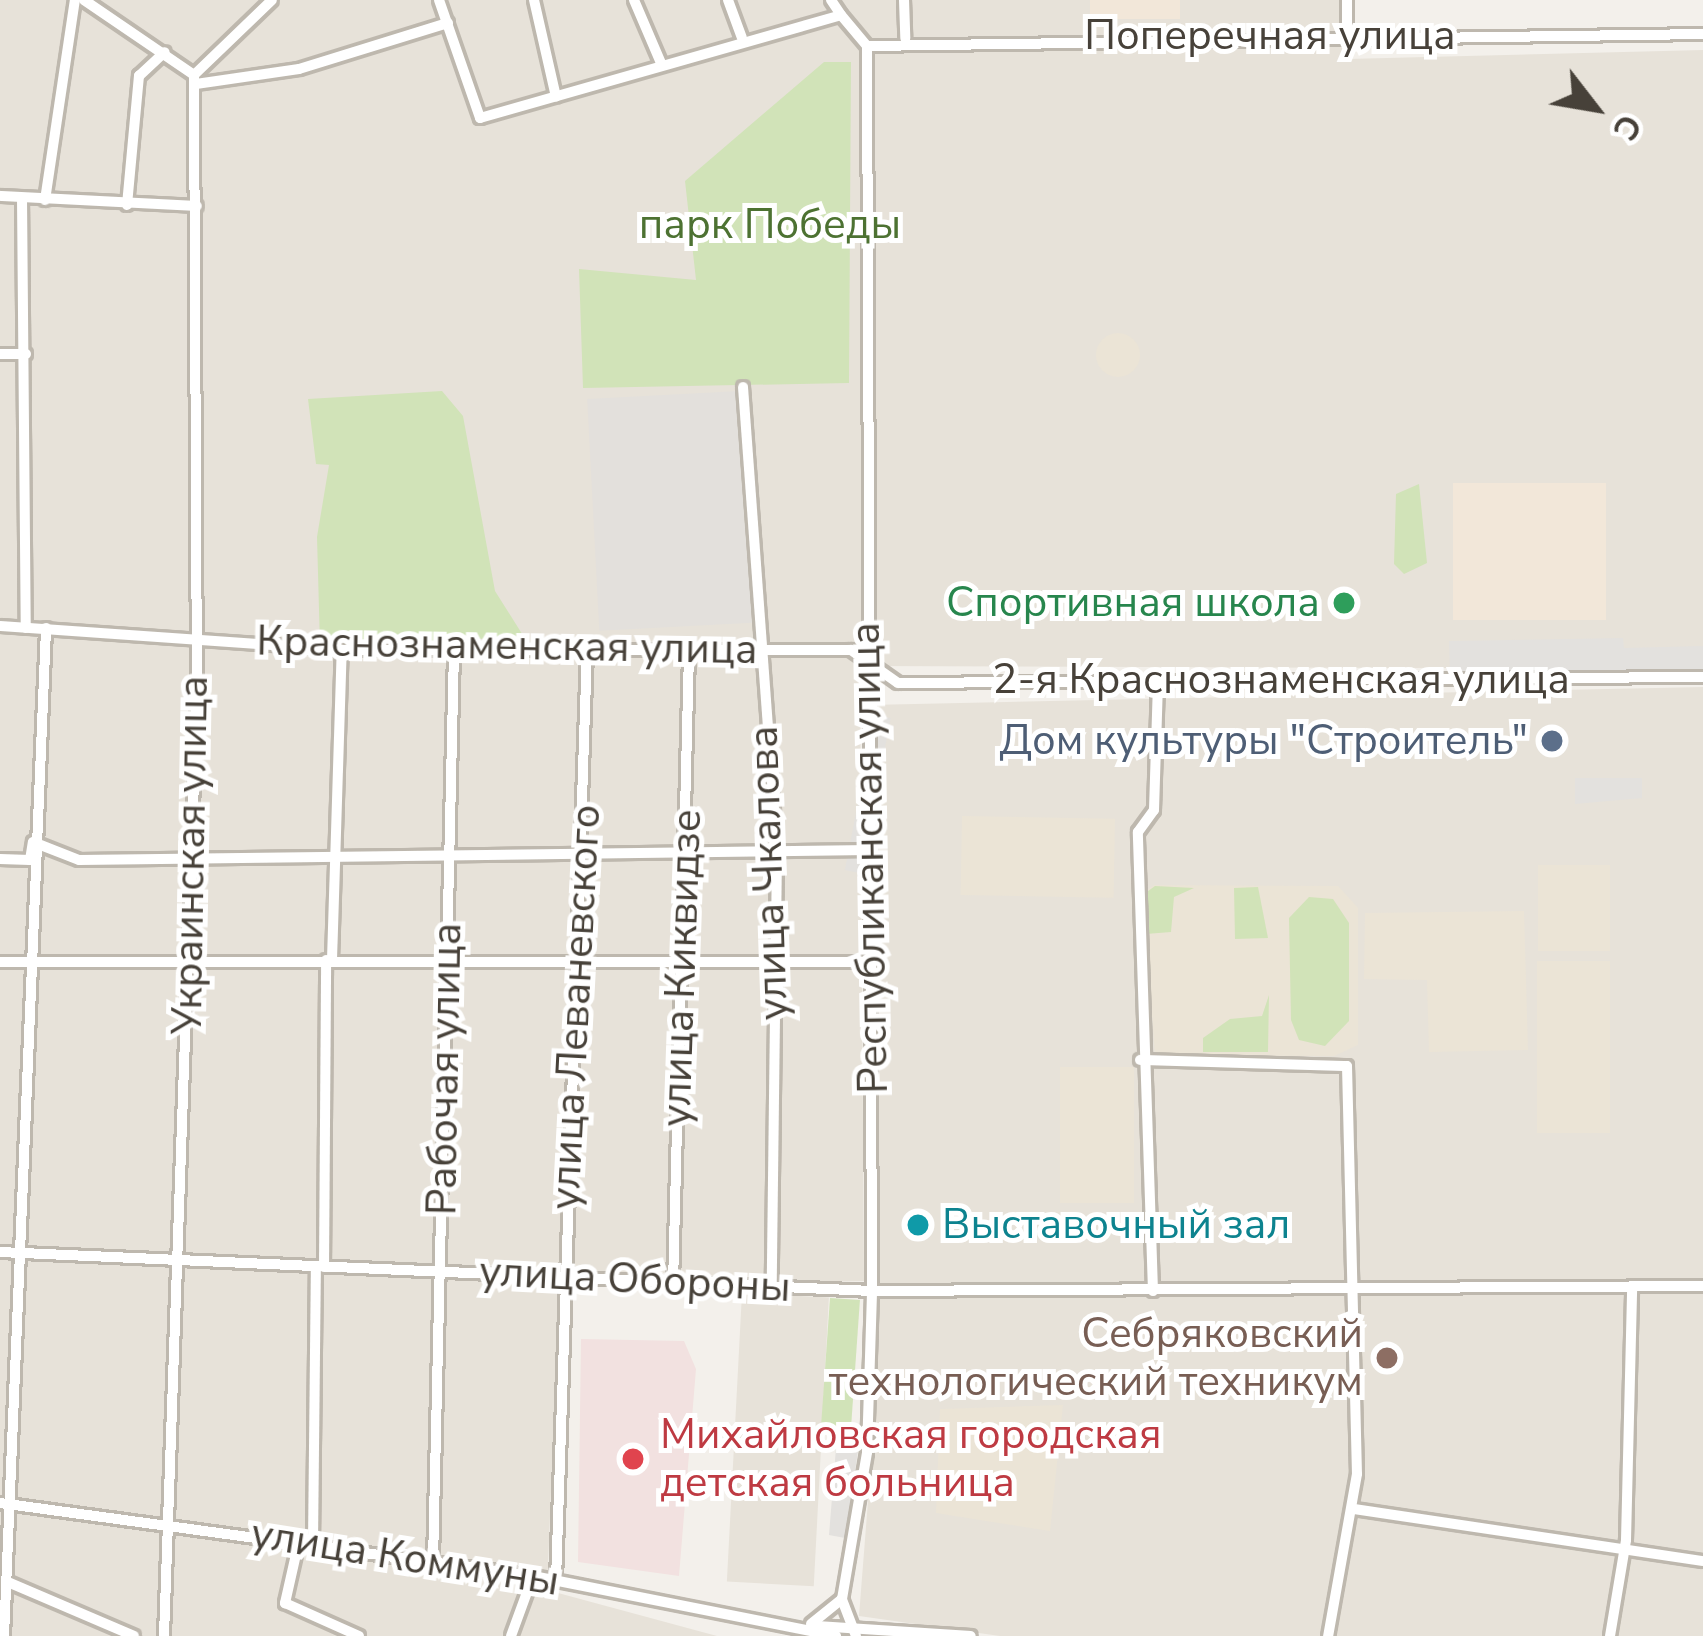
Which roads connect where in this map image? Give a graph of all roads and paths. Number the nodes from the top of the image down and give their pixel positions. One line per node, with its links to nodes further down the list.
1 (75, 0): 24 (street)
2 (84, 0): 18 (street)
3 (272, 0): 20 (street)
4 (440, 0): 12 (street)
5 (534, 0): 21 (street)
6 (634, 0): 19 (street)
7 (728, 0): 15 (street)
8 (831, 0): 11 (street)
9 (904, 0): 16 (street)
10 (1347, 0): 14 (street)
11 (841, 15): 15 (street); 17 (street)
12 (448, 23): 20 (street); 21 (street)
13 (1703, 34): 14 (street, Поперечная улица)
14 (1348, 37): 16 (street, Поперечная улица)
15 (742, 38): 19 (street)
16 (905, 38): 17 (street, Поперечная улица)
17 (867, 46): 33 (street, Республиканская улица)
18 (165, 52): 20 (street); 25 (street)
19 (662, 63): 21 (street)
20 (195, 79): 26 (street, Украинская улица)
21 (556, 97)
22 (0, 196): 23 (street)
23 (22, 198): 24 (street); 28 (street)
24 (45, 200): 25 (street)
25 (127, 205): 26 (street)
26 (197, 206): 34 (street, Украинская улица)
27 (0, 354): 28 (street)
28 (26, 354): 31 (street)
29 (743, 387): 38 (street, улица Чкалова)
30 (0, 626): 31 (street, Краснознаменская улица)
31 (26, 628): 32 (street, Краснознаменская улица)
32 (46, 628): 34 (street, Краснознаменская улица); 46 (street)
33 (868, 633): 39 (street); 41 (street, Республиканская улица)
34 (196, 639): 35 (street, Краснознаменская улица); 54 (street, Украинская улица)
35 (342, 650): 36 (street, Краснознаменская улица); 52 (street)
36 (454, 650): 37 (street, Краснознаменская улица); 50 (street, Рабочая улица)
37 (587, 650): 40 (street, Краснознаменская улица); 51 (street, улица Леваневского)
38 (758, 650): 39 (street, Краснознаменская улица); 40 (street, Краснознаменская улица); 48 (street, улица Чкалова)
39 (851, 650): 41 (street, Краснознаменская улица)
40 (689, 651): 49 (street, улица Киквидзе)
41 (868, 659): 44 (street); 45 (street, Республиканская улица)
42 (1703, 677): 43 (street, 2-я Краснознаменская улица)
43 (1158, 682): 44 (street, 2-я Краснознаменская улица); 64 (street)
44 (898, 683): 45 (street)
45 (868, 700): 47 (street, Республиканская улица)
46 (33, 842): 53 (street); 54 (street); 61 (street)
47 (871, 850): 48 (street); 63 (street, Республиканская улица)
48 (777, 852): 49 (street); 59 (street, улица Чкалова)
49 (687, 854): 51 (street); 58 (street, улица Киквидзе)
50 (452, 856): 51 (street); 52 (street); 55 (street, Рабочая улица)
51 (586, 856): 62 (street, улица Леваневского)
52 (336, 857): 54 (street); 57 (street)
53 (0, 860)
54 (190, 860): 56 (street, Украинская улица)
55 (447, 959): 57 (street); 62 (street); 69 (street, Рабочая улица)
56 (189, 960): 57 (street); 61 (street); 67 (street, Украинская улица)
57 (329, 960): 68 (street)
58 (682, 961): 59 (street); 62 (street); 71 (street, улица Киквидзе)
59 (777, 961): 63 (street); 74 (street, улица Чкалова)
60 (0, 962): 61 (street)
61 (35, 962): 66 (street)
62 (580, 962): 70 (street, улица Леваневского)
63 (871, 962): 76 (street, Республиканская улица)
64 (1140, 1060): 75 (street); 77 (street)
65 (0, 1252): 66 (street, улица Обороны)
66 (19, 1252): 67 (street, улица Обороны); 78 (street)
67 (181, 1261): 68 (street, улица Обороны); 80 (street, Украинская улица)
68 (320, 1267): 69 (street, улица Обороны); 82 (street)
69 (441, 1270): 70 (street, улица Обороны); 85 (street, Рабочая улица)
70 (563, 1276): 71 (street, улица Обороны); 87 (street, улица Леваневского)
71 (673, 1285): 74 (street, улица Обороны)
72 (1703, 1286): 73 (street, улица Обороны)
73 (1632, 1287): 75 (street, улица Обороны); 83 (street)
74 (772, 1288): 76 (street, улица Обороны)
75 (1352, 1289): 77 (street, улица Обороны); 79 (street)
76 (872, 1291): 77 (street, улица Обороны); 89 (street, Республиканская улица)
77 (1153, 1291)
78 (5, 1504): 80 (street, улица Коммуны); 88 (street)
79 (1354, 1509): 83 (street); 100 (street)
80 (169, 1524): 81 (street, улица Коммуны); 95 (street, Украинская улица)
81 (298, 1541): 82 (street, улица Коммуны); 96 (street)
82 (313, 1543): 85 (street, улица Коммуны)
83 (1625, 1549): 84 (street); 101 (street)
84 (1703, 1561)
85 (433, 1562): 86 (street, улица Коммуны)
86 (533, 1576): 87 (street, улица Коммуны); 97 (street)
87 (556, 1580): 90 (street, улица Коммуны)
88 (8, 1582): 93 (street); 94 (street)
89 (842, 1599): 90 (street); 91 (street)
90 (808, 1625): 91 (street, улица Коммуны); 98 (street, улица Коммуны)
91 (854, 1631): 92 (street, улица Коммуны)
92 (881, 1632): 99 (street, улица Коммуны)
93 (4, 1636)
94 (134, 1636)
95 (164, 1636)
96 (359, 1636)
97 (511, 1636)
98 (836, 1636)
99 (971, 1636)
100 (1328, 1636)
101 (1610, 1636)

